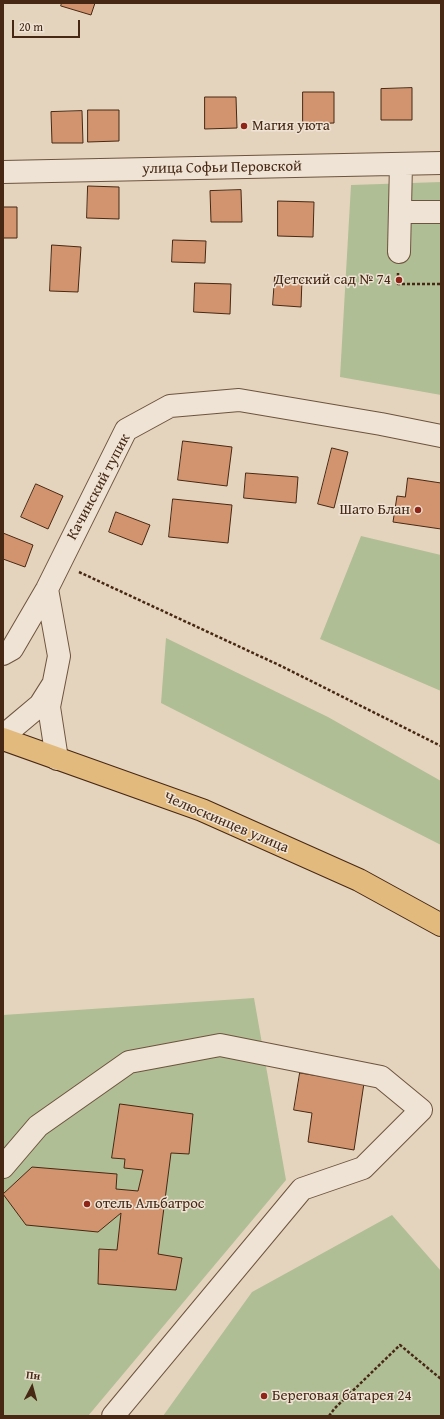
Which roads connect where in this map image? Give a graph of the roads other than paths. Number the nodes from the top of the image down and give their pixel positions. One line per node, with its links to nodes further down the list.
1 (441, 163): 2 (street, улица Софьи Перовской)
2 (401, 164): 3 (street, улица Софьи Перовской); 4 (street)
3 (3, 172)
4 (400, 212): 5 (street); 6 (street)
5 (441, 212)
6 (399, 252)
7 (441, 436): 8 (street, Качинский тупик)
8 (47, 589): 9 (street, Качинский тупик); 10 (street)
9 (3, 654)
10 (53, 683): 11 (street); 13 (street)
11 (3, 736)
12 (3, 739): 13 (main road, Челюскинцев улица)
13 (57, 759): 14 (main road, Челюскинцев улица)
14 (441, 925)
15 (3, 1166): 16 (street)
16 (113, 1416)

